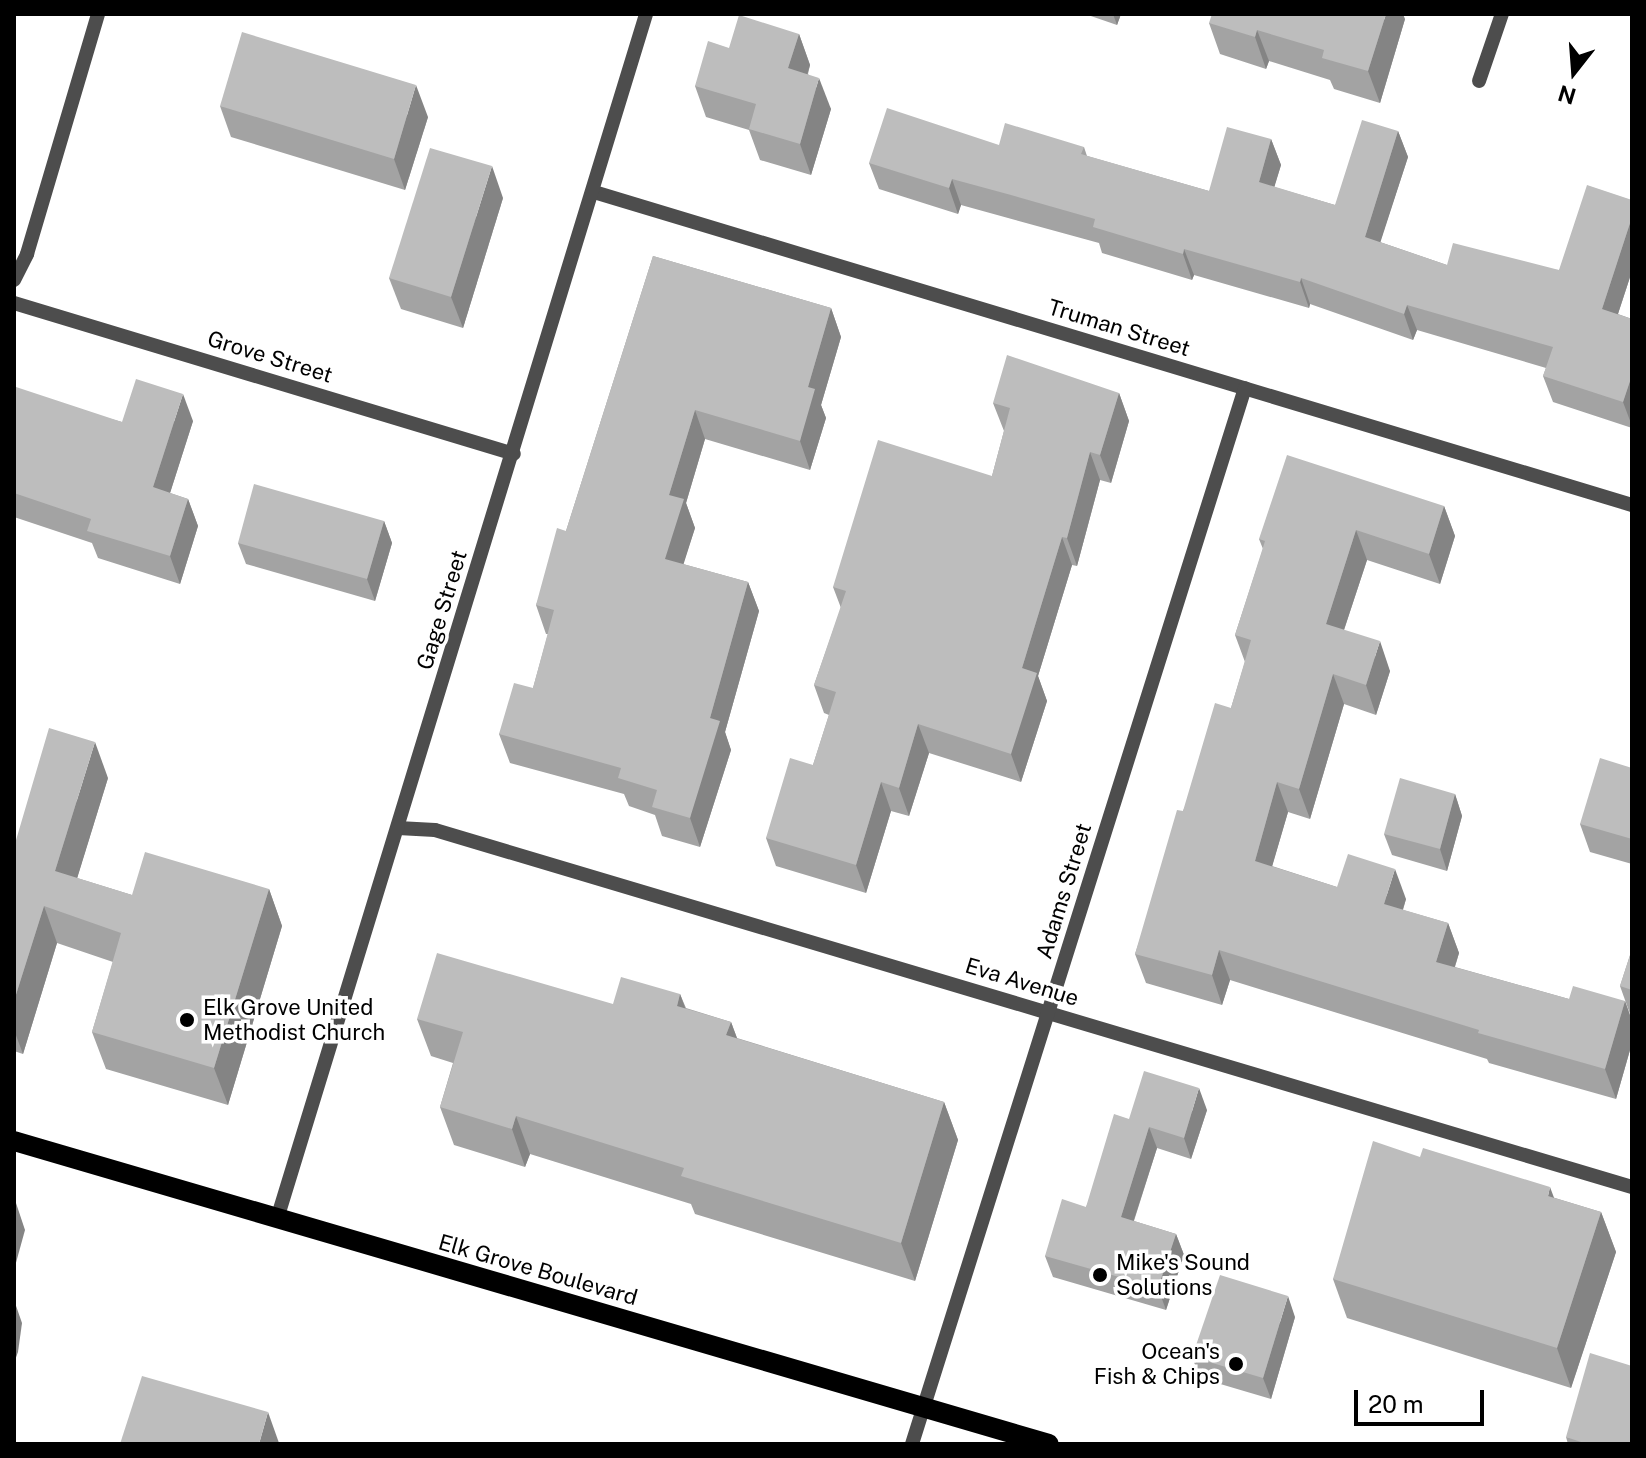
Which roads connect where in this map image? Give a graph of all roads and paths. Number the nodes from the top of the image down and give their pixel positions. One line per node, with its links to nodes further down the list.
1 (98, 14): 6 (street)
2 (646, 14): 5 (street, Gage Street)
3 (1502, 14): 4 (street)
4 (1479, 81)
5 (594, 192): 8 (street, Truman Street); 9 (street, Gage Street)
6 (14, 280)
7 (14, 303): 9 (street, Grove Street)
8 (1245, 388): 10 (street, Truman Street); 12 (street, Adams Street)
9 (514, 454): 11 (street, Gage Street)
10 (1632, 505)
11 (398, 828): 12 (street, Eva Avenue); 15 (street, Gage Street)
12 (1048, 1013): 14 (street, Eva Avenue); 16 (street, Adams Street)
13 (14, 1141): 15 (main road, Elk Grove Boulevard)
14 (1632, 1187)
15 (277, 1219): 16 (main road, Elk Grove Boulevard)
16 (924, 1407): 17 (street, Adams Street); 18 (main road, Elk Grove Boulevard)
17 (912, 1444)
18 (1049, 1444)

